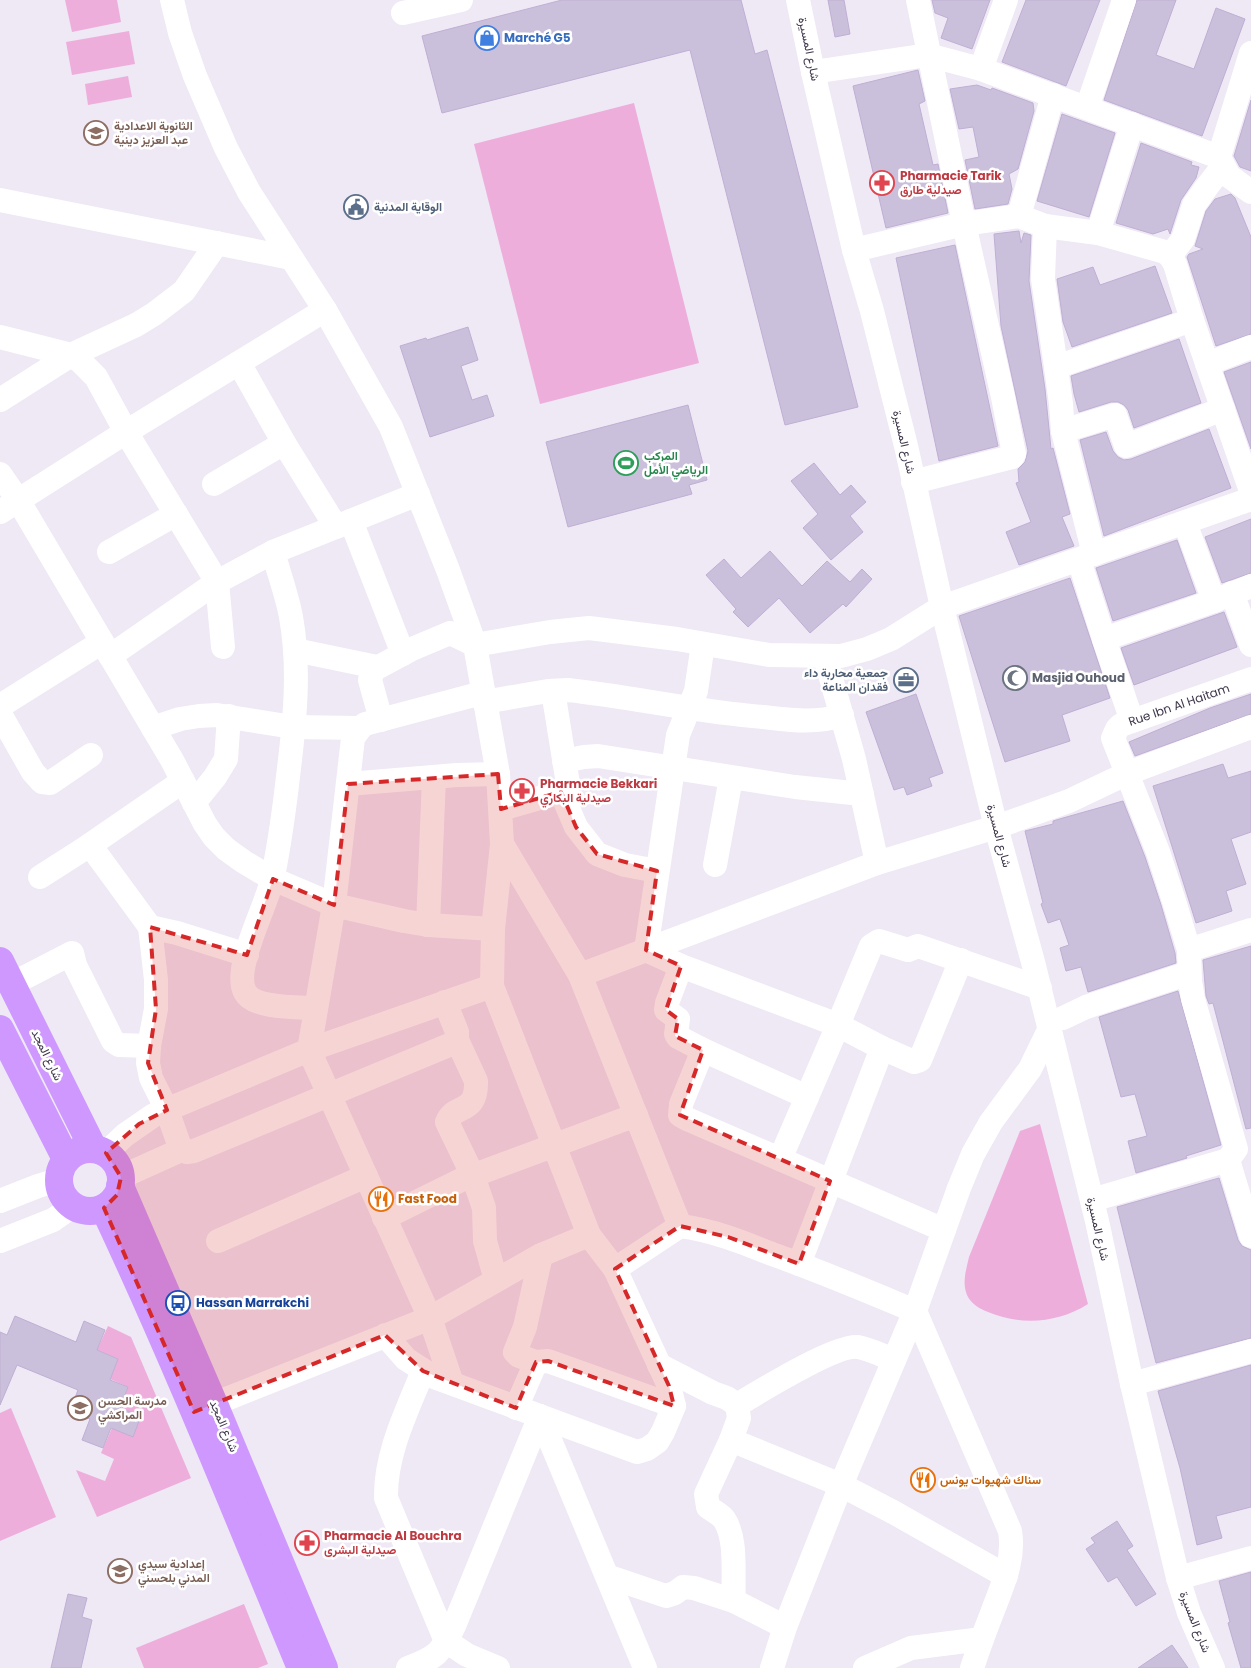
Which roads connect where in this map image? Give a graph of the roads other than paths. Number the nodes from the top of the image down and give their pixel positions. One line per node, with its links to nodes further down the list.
1 (172, 0): 25 (street)
2 (461, 0): 7 (street)
3 (798, 0): 11 (street, شارع المسيرة)
4 (918, 0): 9 (street)
5 (1006, 0): 10 (street)
6 (1124, 0): 13 (street)
7 (403, 13)
8 (1251, 53): 15 (street)
9 (928, 55): 10 (street); 11 (street); 19 (street)
10 (981, 69): 12 (street)
11 (813, 72): 23 (street, شارع المسيرة)
12 (1053, 96): 13 (street); 18 (street)
13 (1087, 108): 14 (street)
14 (1132, 124): 15 (street); 21 (street)
15 (1221, 162): 16 (street); 24 (street)
16 (1251, 192)
17 (0, 200): 22 (street)
18 (1020, 216): 19 (street); 20 (street)
19 (964, 224): 23 (street); 40 (street)
20 (1045, 226): 21 (street); 33 (street)
21 (1098, 233): 24 (street)
22 (217, 243): 25 (street); 30 (street)
23 (854, 250): 40 (street, شارع المسيرة)
24 (1170, 256): 27 (street)
25 (291, 258): 26 (street)
26 (325, 310): 31 (street); 43 (street)
27 (1192, 320): 32 (street); 33 (street)
28 (0, 338): 30 (street)
29 (1251, 347): 32 (street)
30 (71, 355): 34 (street); 36 (street)
31 (239, 363): 36 (street); 38 (street)
32 (1208, 364): 35 (street)
33 (1056, 367): 37 (street)
34 (0, 400)
35 (1223, 409): 37 (street); 42 (street)
36 (126, 432): 45 (street); 46 (street)
37 (1063, 432): 51 (street)
38 (284, 443): 41 (street); 48 (street)
39 (0, 474): 45 (street)
40 (913, 482): 54 (street, شارع المسيرة)
41 (214, 484)
42 (1251, 491)
43 (418, 494): 48 (street); 57 (street)
44 (1251, 499): 47 (street)
45 (9, 506): 60 (street)
46 (176, 514): 49 (street); 52 (street)
47 (1185, 522): 51 (street); 53 (street)
48 (343, 524): 50 (street); 62 (street)
49 (109, 552)
50 (273, 552): 52 (street); 61 (street)
51 (1087, 557): 54 (street); 55 (street)
52 (217, 582): 59 (street); 60 (street)
53 (1232, 593): 55 (street); 58 (street)
54 (942, 608): 63 (street); 91 (street, شارع المسيرة)
55 (1104, 638): 73 (street)
56 (703, 644): 57 (street); 63 (street); 69 (street)
57 (475, 645): 62 (street); 67 (street)
58 (1251, 645)
59 (223, 647)
60 (106, 649): 68 (street); 77 (street)
61 (295, 650): 64 (street); 75 (street)
62 (403, 654): 64 (street)
63 (826, 657): 71 (street)
64 (377, 667): 74 (street)
65 (1251, 679): 73 (street, Rue Ibn Al Haitam)
66 (553, 691): 67 (street); 69 (street); 79 (street)
67 (483, 698): 74 (street); 82 (street)
68 (0, 706)
69 (688, 708): 71 (street); 80 (street)
70 (0, 714): 78 (street)
71 (842, 715): 88 (street)
72 (229, 716): 75 (street); 77 (street); 89 (street)
73 (1132, 721): 81 (street, Rue Ibn Al Haitam)
74 (370, 724): 75 (street); 86 (street)
75 (293, 727): 98 (street)
76 (1251, 727): 81 (street)
77 (153, 728): 85 (street)
78 (91, 755)
79 (564, 761): 80 (street); 87 (street)
80 (672, 769): 84 (street); 96 (street)
81 (1128, 773): 91 (street); 107 (street)
82 (498, 774): 83 (street); 90 (street)
83 (434, 777): 86 (street); 100 (street)
84 (730, 778): 88 (street); 95 (street)
85 (183, 781): 89 (street); 93 (street)
86 (348, 784): 99 (street)
87 (562, 792): 90 (street); 96 (street)
88 (862, 794): 94 (street)
89 (194, 803): 98 (street)
90 (500, 809): 92 (street)
91 (996, 827): 94 (street); 112 (street, شارع المسيرة)
92 (502, 844): 102 (street); 110 (street)
93 (90, 845): 97 (street); 101 (street)
94 (877, 863): 104 (street)
95 (715, 865)
96 (657, 871): 104 (street)
97 (40, 877)
98 (273, 879): 99 (street); 105 (street)
99 (334, 905): 100 (street); 114 (street)
100 (428, 925): 102 (street)
101 (150, 927): 105 (street); 119 (street)
102 (493, 929): 111 (street)
103 (1251, 930): 107 (street)
104 (646, 950): 108 (street); 110 (street)
105 (247, 955): 114 (street)
106 (961, 960): 112 (street); 116 (street); 120 (street)
107 (1189, 962): 115 (street); 130 (street)
108 (681, 966): 116 (street); 122 (street)
109 (6, 973): 119 (street); 128 (main road, شارع المجد)
110 (580, 975): 126 (street)
111 (492, 986): 113 (street); 127 (street)
112 (1040, 988): 115 (street, شارع المسيرة)
113 (446, 1002): 118 (street); 121 (street)
114 (316, 1008): 121 (street)
115 (1056, 1024): 137 (street, شارع المسيرة); 143 (street)
116 (838, 1026): 120 (street); 124 (street)
117 (0, 1029): 132 (main road)
118 (457, 1040): 123 (street); 134 (street)
119 (149, 1046): 125 (street)
120 (882, 1048): 136 (street)
121 (309, 1050): 123 (street); 125 (street)
122 (703, 1050): 124 (street); 131 (street)
123 (330, 1096): 129 (street); 133 (street)
124 (807, 1097): 131 (street)
125 (167, 1110): 128 (street); 129 (street)
126 (636, 1116): 127 (street); 142 (street)
127 (554, 1145): 134 (street); 144 (street)
128 (100, 1150): 132 (main road); 135 (main road)
129 (181, 1150): 135 (street)
130 (1238, 1151): 137 (street); 145 (street)
131 (780, 1159): 136 (street)
132 (62, 1169): 138 (street); 139 (main road)
133 (366, 1176): 141 (street); 147 (street)
134 (473, 1176): 141 (street); 151 (street)
135 (121, 1181): 140 (main road); 164 (main road, شارع المجد)
136 (830, 1181): 143 (street); 149 (street)
137 (1092, 1200): 161 (street, شارع المسيرة)
138 (0, 1201)
139 (73, 1206): 140 (main road); 146 (street)
140 (104, 1208): 164 (main road, شارع المجد)
141 (384, 1218): 153 (street)
142 (680, 1226): 149 (street); 150 (street)
143 (944, 1230): 152 (street)
144 (589, 1235): 148 (street); 150 (street)
145 (1251, 1236)
146 (0, 1241)
147 (218, 1241)
148 (541, 1256): 151 (street); 157 (street)
149 (799, 1264): 152 (street)
150 (615, 1269): 158 (street)
151 (496, 1280): 153 (street)
152 (915, 1311): 156 (street); 171 (street)
153 (430, 1318): 154 (street); 160 (street)
154 (386, 1335): 159 (street); 164 (street)
155 (1251, 1350): 161 (street)
156 (894, 1360): 162 (street); 168 (street)
157 (536, 1362): 163 (street); 165 (street)
158 (659, 1365): 162 (street); 163 (street)
159 (423, 1371): 160 (street); 176 (street)
160 (452, 1383): 165 (street)
161 (1132, 1384): 172 (street, شارع المسيرة)
162 (737, 1405): 167 (street)
163 (674, 1406): 166 (street)
164 (204, 1408): 177 (main road, شارع المجد); 178 (main road, شارع المجد)
165 (516, 1408): 166 (street)
166 (540, 1416): 170 (street); 176 (street)
167 (731, 1440): 168 (street); 173 (street)
168 (841, 1485): 171 (street); 174 (street)
169 (1251, 1558): 172 (street)
170 (607, 1576): 173 (street); 181 (street)
171 (1006, 1576): 175 (street)
172 (1178, 1578): 185 (street, شارع المسيرة)
173 (734, 1601): 174 (street)
174 (785, 1627): 182 (street)
175 (982, 1639): 183 (street); 184 (street)
176 (446, 1641): 179 (street); 180 (street)
177 (301, 1668)
178 (324, 1668)
179 (408, 1668)
180 (498, 1668)
181 (645, 1668)
182 (772, 1668)
183 (865, 1668)
184 (972, 1668)
185 (1213, 1668)

